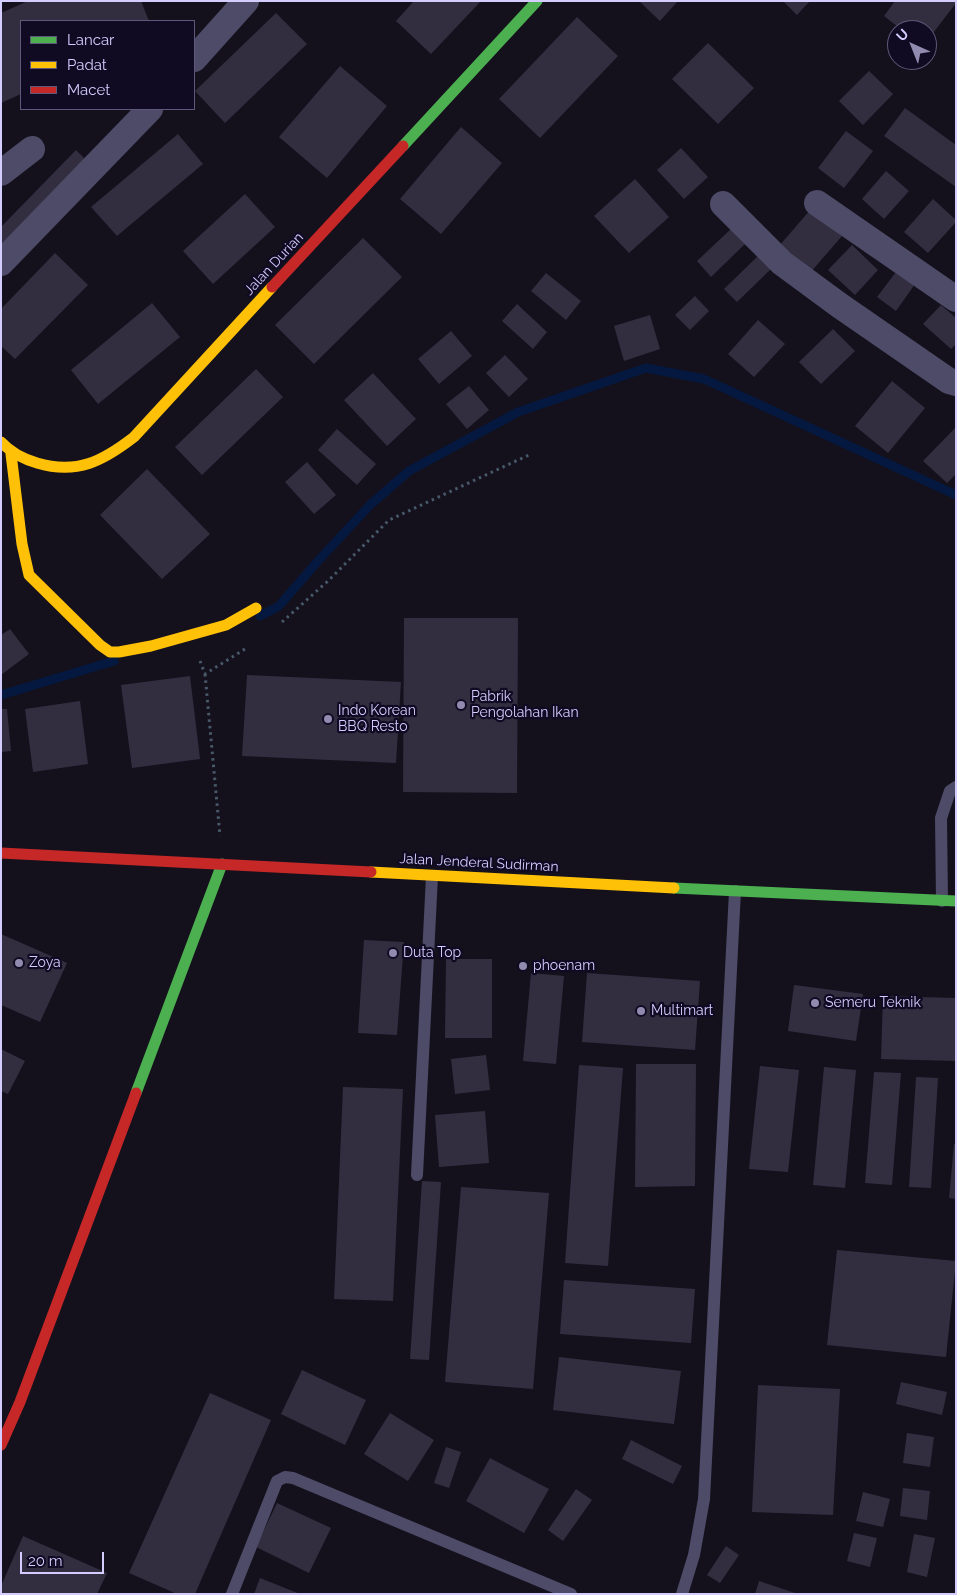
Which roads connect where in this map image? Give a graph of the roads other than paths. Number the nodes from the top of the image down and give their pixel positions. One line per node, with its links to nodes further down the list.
1 (246, 1): 3 (street)
2 (536, 1): 13 (street, Jalan Durian)
3 (195, 58)
4 (149, 110): 9 (street)
5 (32, 149): 6 (street)
6 (1, 173)
7 (817, 203): 10 (street)
8 (723, 204): 11 (street)
9 (1, 263)
10 (956, 299)
11 (956, 383)
12 (1, 442): 13 (street)
13 (11, 454): 14 (street)
14 (256, 608)
15 (956, 787): 20 (lane)
16 (1, 853): 17 (street, Jalan Jenderal Sudirman)
17 (222, 864): 18 (street, Jalan Jenderal Sudirman); 23 (street)
18 (432, 876): 19 (street, Jalan Jenderal Sudirman); 22 (lane)
19 (735, 891): 20 (street, Jalan Jenderal Sudirman); 26 (lane)
20 (942, 900): 21 (street, Jalan Jenderal Sudirman)
21 (956, 901)
22 (417, 1175)
23 (1, 1445)
24 (232, 1594): 25 (lane)
25 (571, 1594)
26 (682, 1594)

